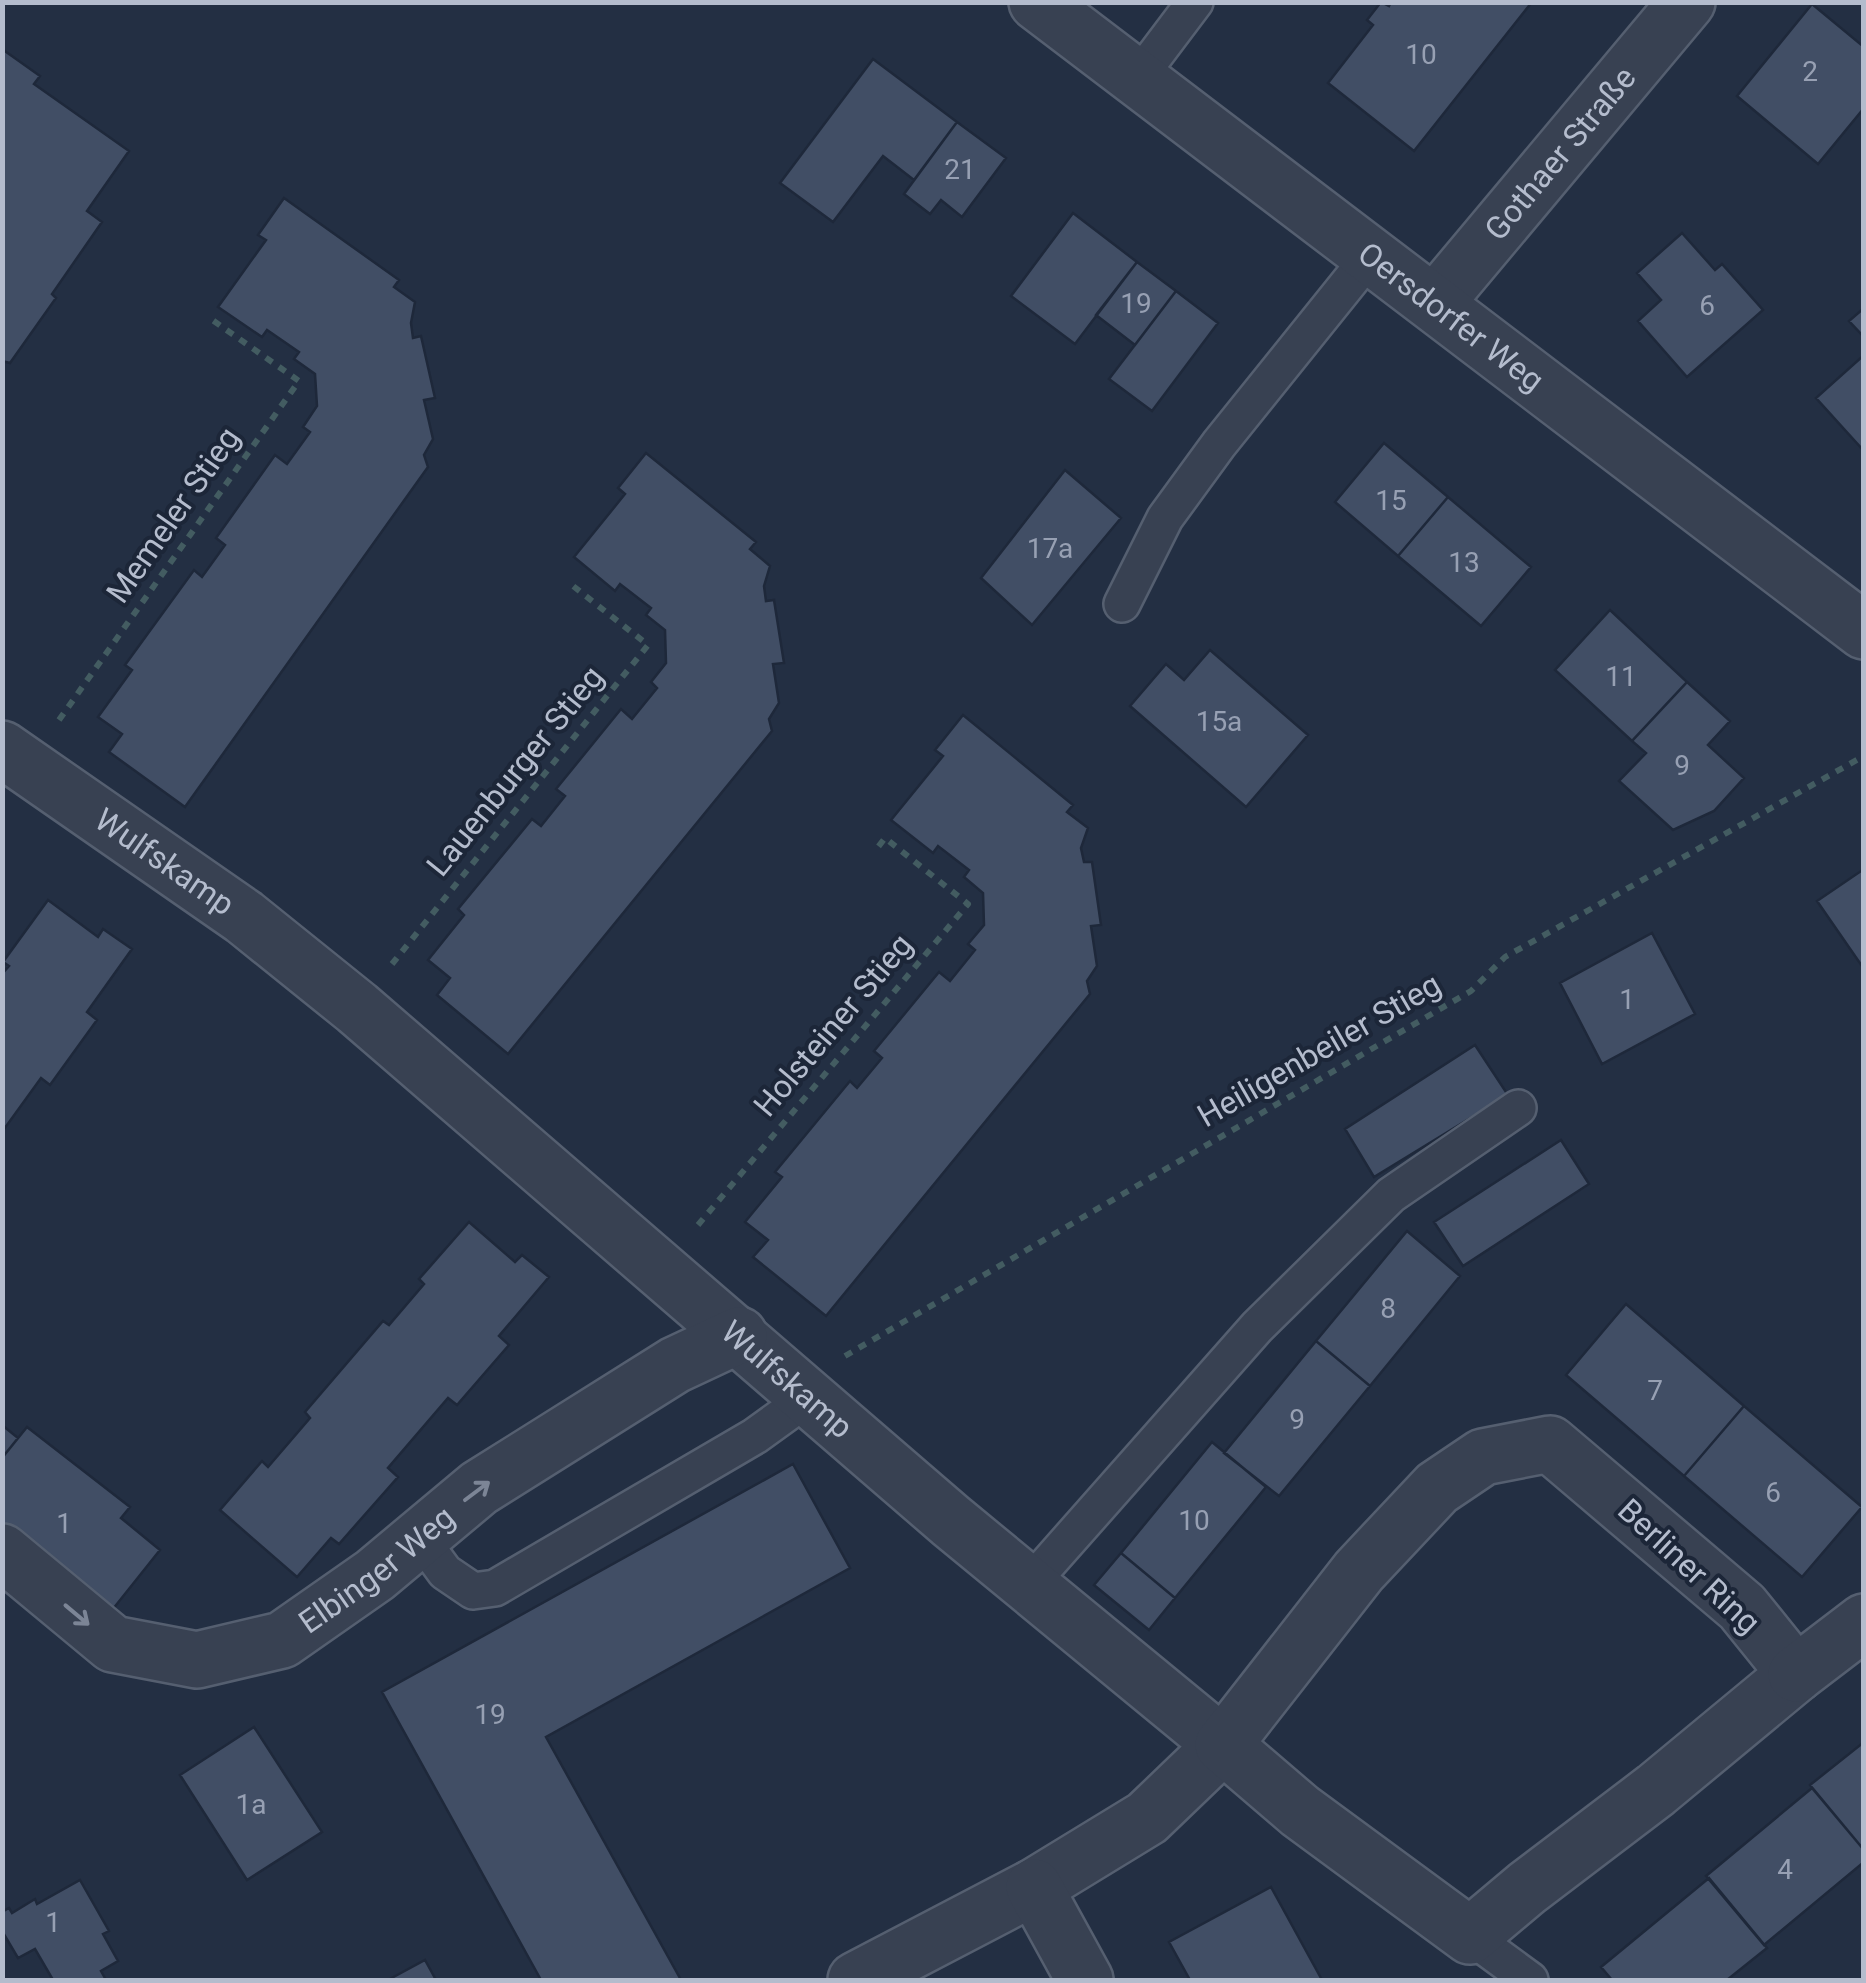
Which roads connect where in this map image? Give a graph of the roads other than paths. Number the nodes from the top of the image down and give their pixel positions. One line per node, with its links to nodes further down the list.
1 (1037, 2): 4 (street, Oersdorfer Weg)
2 (1195, 2): 4 (lane)
3 (1687, 2): 6 (street, Gothaer Straße)
4 (1137, 79): 5 (street, Oersdorfer Weg)
5 (1371, 255): 6 (street, Oersdorfer Weg); 7 (lane)
6 (1435, 303): 8 (street, Oersdorfer Weg)
7 (1122, 604)
8 (1864, 631)
9 (14, 758): 11 (street, Wulfskamp)
10 (1518, 1108): 15 (lane)
11 (739, 1336): 12 (street, Wulfskamp); 13 (street, Elbinger Weg, one-way to 11)
12 (802, 1391): 13 (lane); 15 (street, Wulfskamp)
13 (420, 1538): 14 (street, Elbinger Weg, one-way to 13)
14 (2, 1552)
15 (1028, 1586): 18 (street, Wulfskamp)
16 (1864, 1622): 17 (street)
17 (1796, 1674): 18 (street, Berliner Ring); 20 (street)
18 (1223, 1745): 19 (street); 20 (street)
19 (1034, 1887): 21 (street); 22 (street)
20 (1470, 1936): 23 (lane)
21 (856, 1980)
22 (1085, 1980)
23 (1530, 1980)

